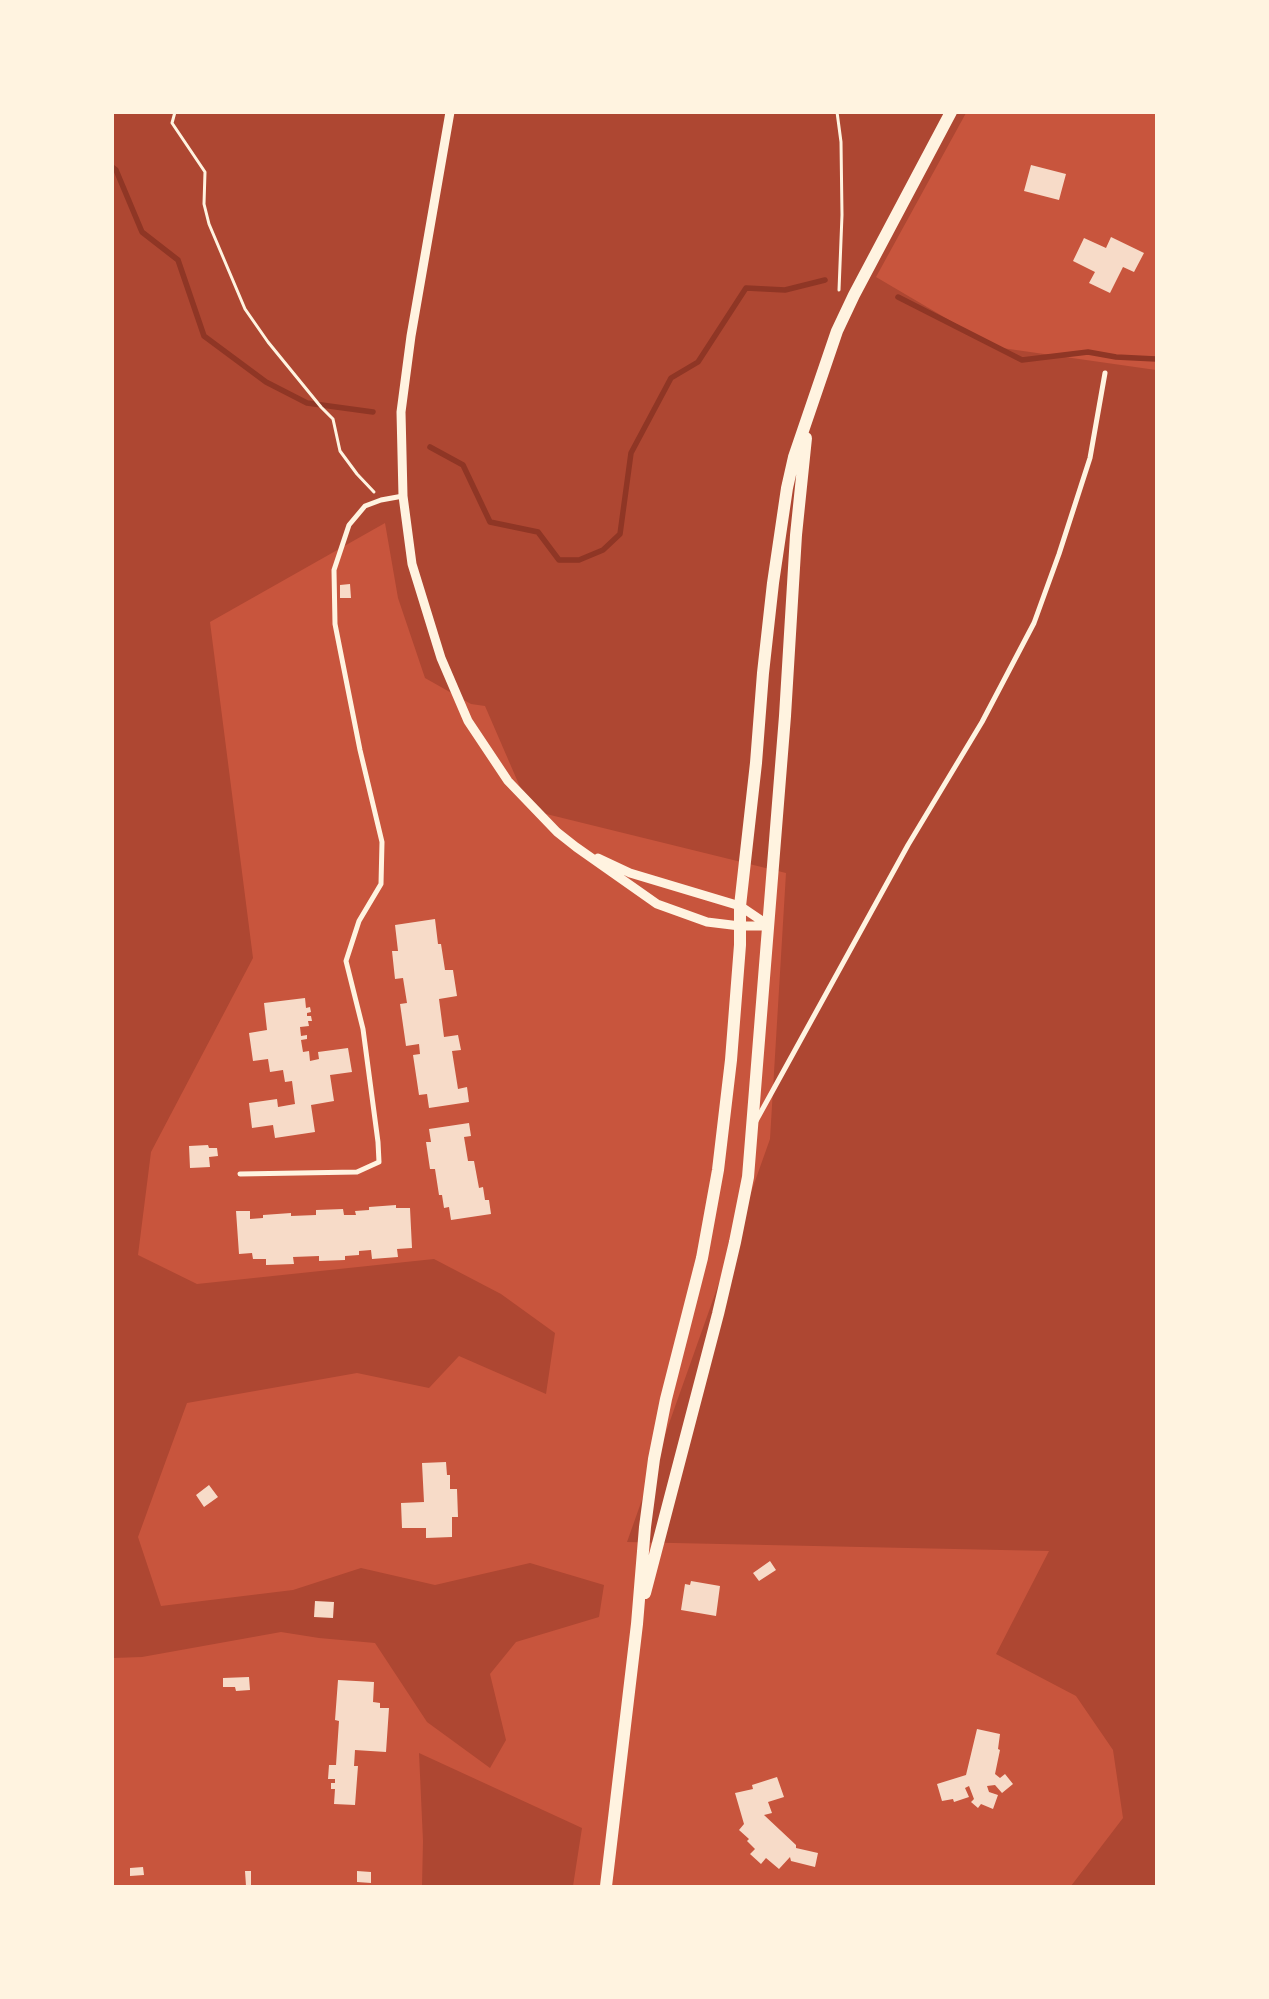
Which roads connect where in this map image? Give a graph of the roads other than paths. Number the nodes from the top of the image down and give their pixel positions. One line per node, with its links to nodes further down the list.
1 (450, 112): 5 (street)
2 (951, 112): 4 (main road)
3 (1105, 373): 10 (street)
4 (808, 412): 7 (main road); 9 (main road)
5 (402, 496): 6 (street); 11 (street)
6 (576, 847): 7 (street); 8 (street)
7 (740, 906): 8 (main road); 9 (street)
8 (740, 926): 9 (street); 12 (main road)
9 (768, 926): 10 (main road)
10 (752, 1128): 12 (main road)
11 (240, 1174)
12 (638, 1624): 13 (main road)
13 (606, 1886)

